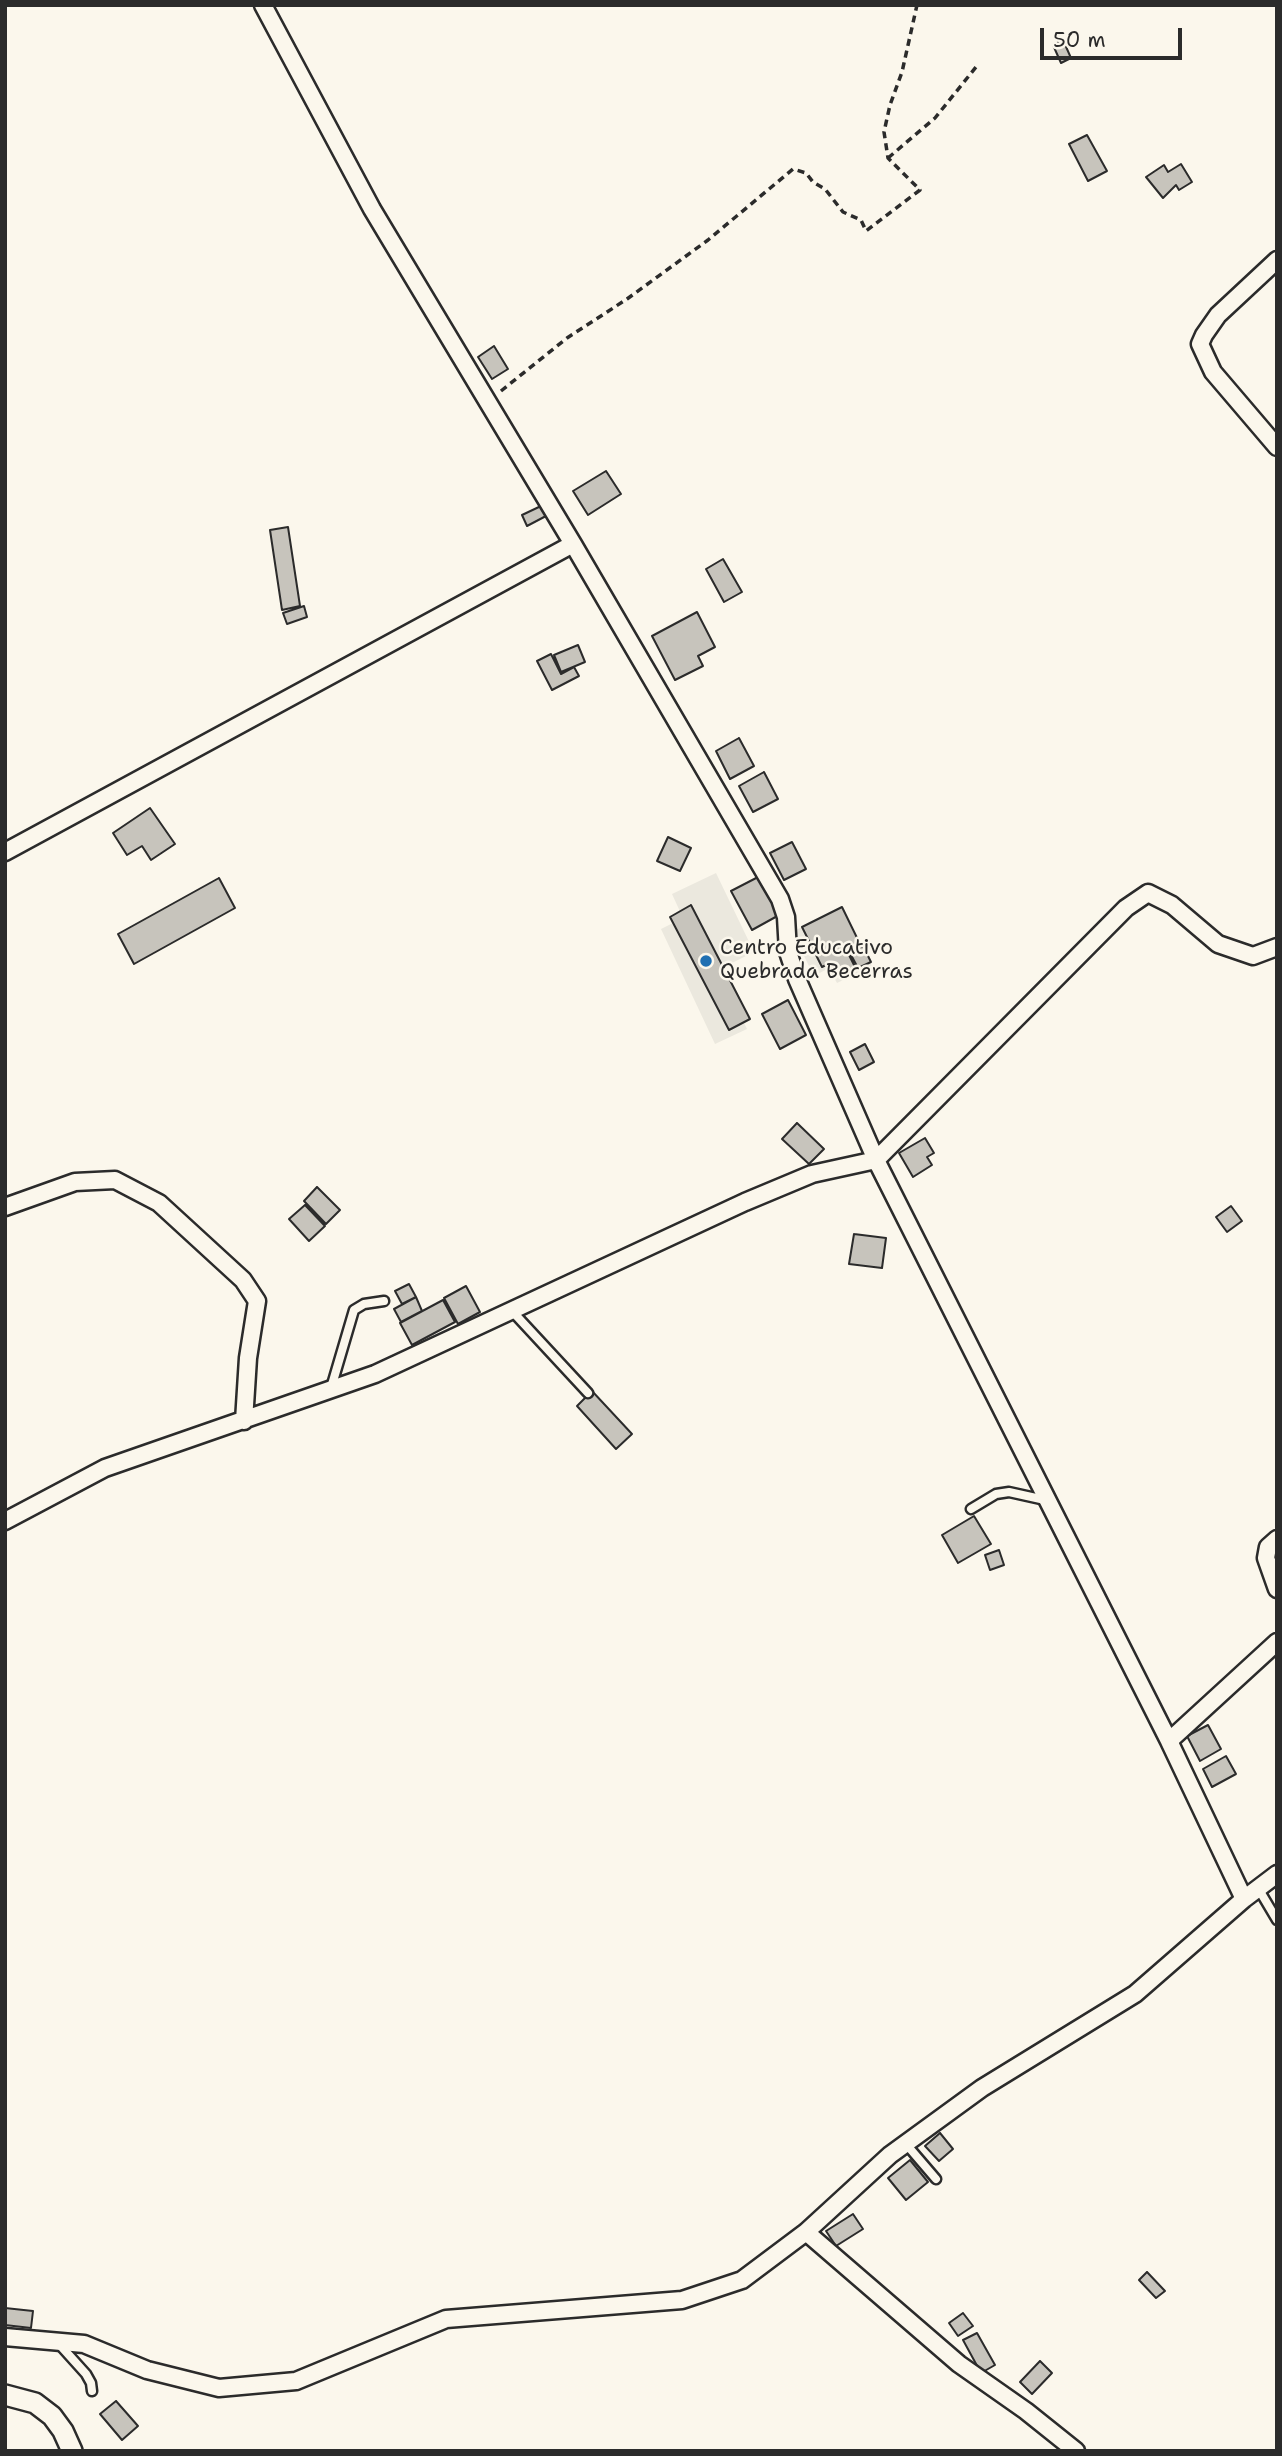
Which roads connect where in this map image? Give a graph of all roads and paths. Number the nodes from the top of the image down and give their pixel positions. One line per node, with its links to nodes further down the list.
1 (263, 5): 6 (street)
2 (917, 5): 4 (path)
3 (976, 67): 4 (path)
4 (888, 158): 6 (path)
5 (1277, 260): 7 (street)
6 (489, 407): 8 (street)
7 (1277, 447)
8 (573, 544): 9 (street); 11 (street)
9 (5, 852)
10 (1277, 947): 11 (street)
11 (876, 1160): 14 (street); 18 (street)
12 (5, 1207): 17 (street)
13 (384, 1301): 15 (lane)
14 (512, 1311): 15 (street); 16 (lane)
15 (330, 1390): 17 (street)
16 (588, 1393)
17 (244, 1421): 20 (street)
18 (1048, 1501): 19 (lane); 24 (street)
19 (971, 1509)
20 (5, 1521)
21 (1277, 1539): 22 (street)
22 (1277, 1589)
23 (1277, 1642): 24 (street)
24 (1170, 1741): 27 (street)
25 (1277, 1874): 26 (street)
26 (1258, 1888): 27 (street); 28 (lane)
27 (1244, 1899): 29 (street)
28 (1277, 1920)
29 (906, 2144): 30 (lane); 31 (street)
30 (936, 2179)
31 (806, 2232): 33 (street); 37 (street)
32 (5, 2337): 33 (street)
33 (57, 2342): 34 (lane)
34 (92, 2391)
35 (5, 2395): 36 (street)
36 (72, 2451)
37 (1076, 2451)

